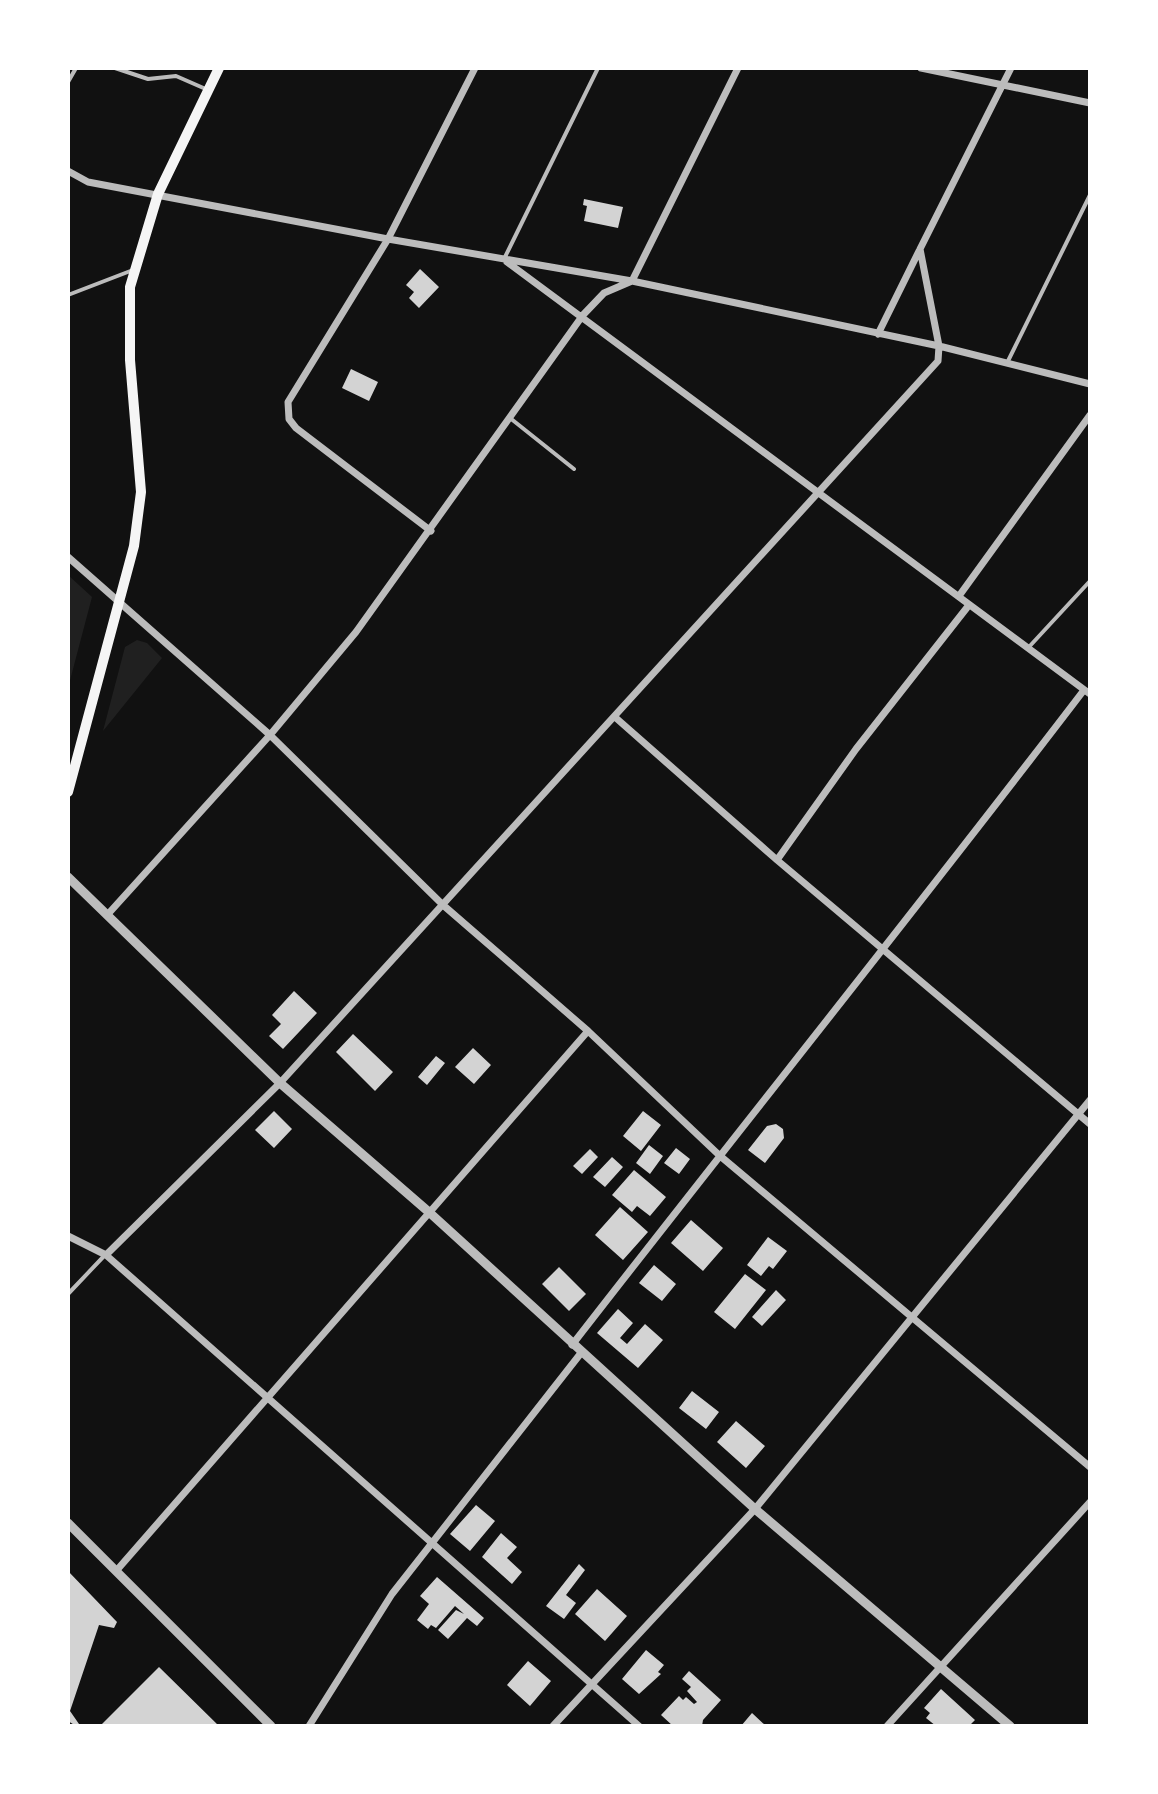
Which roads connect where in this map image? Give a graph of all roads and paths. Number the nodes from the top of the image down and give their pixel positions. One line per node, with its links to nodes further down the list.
1 (76, 68): 9 (lane)
2 (115, 68): 11 (lane)
3 (219, 68): 11 (main road)
4 (475, 68): 16 (street)
5 (598, 68): 18 (lane)
6 (738, 68): 20 (street)
7 (921, 68): 10 (street)
8 (1011, 68): 10 (street)
9 (68, 82)
10 (1003, 85): 12 (street); 17 (street)
11 (208, 90): 14 (main road)
12 (1090, 103)
13 (68, 171): 14 (street)
14 (158, 194): 16 (street); 19 (main road)
15 (1090, 195): 25 (lane)
16 (388, 239): 18 (street); 31 (street)
17 (920, 249): 23 (street); 24 (street)
18 (504, 259): 20 (street); 22 (street)
19 (135, 269): 21 (lane); 35 (main road)
20 (632, 281): 22 (street); 23 (street)
21 (68, 295)
22 (583, 315): 28 (street); 30 (street)
23 (878, 334): 24 (street)
24 (939, 346): 25 (street); 30 (street)
25 (1007, 364): 26 (street)
26 (1090, 384)
27 (1090, 415): 34 (street)
28 (509, 417): 29 (lane); 31 (street)
29 (574, 469)
30 (820, 491): 34 (street); 39 (street)
31 (431, 531): 40 (street)
32 (68, 557): 35 (street)
33 (1090, 581): 37 (lane)
34 (959, 596): 36 (street)
35 (118, 600): 40 (street); 41 (main road)
36 (969, 605): 37 (street); 42 (street)
37 (1028, 648): 38 (street)
38 (1087, 692): 46 (street)
39 (616, 718): 42 (street); 44 (street)
40 (270, 735): 44 (street); 45 (street)
41 (68, 792)
42 (777, 860): 46 (street)
43 (68, 877): 45 (street)
44 (443, 905): 47 (street); 48 (street)
45 (109, 913): 48 (street)
46 (884, 952): 50 (street); 52 (street)
47 (588, 1031): 52 (street); 53 (street)
48 (280, 1083): 53 (street); 55 (street)
49 (1090, 1100): 50 (street)
50 (1078, 1114): 51 (street); 57 (street)
51 (1090, 1124)
52 (719, 1155): 57 (street); 58 (street)
53 (430, 1213): 58 (street); 60 (street)
54 (68, 1236): 55 (street)
55 (106, 1255): 56 (lane); 60 (street)
56 (68, 1294)
57 (912, 1320): 61 (street); 63 (street)
58 (572, 1345): 59 (street)
59 (581, 1353): 63 (street); 65 (street)
60 (269, 1399): 65 (street); 66 (street)
61 (1090, 1467)
62 (1090, 1502): 67 (street)
63 (755, 1509): 67 (street); 68 (street)
64 (68, 1523): 66 (street)
65 (430, 1543): 68 (street); 70 (street)
66 (117, 1570): 69 (street)
67 (941, 1667): 73 (street); 74 (street)
68 (592, 1684): 71 (street); 72 (street)
69 (271, 1726)
70 (309, 1726)
71 (553, 1726)
72 (639, 1726)
73 (887, 1726)
74 (1010, 1726)

